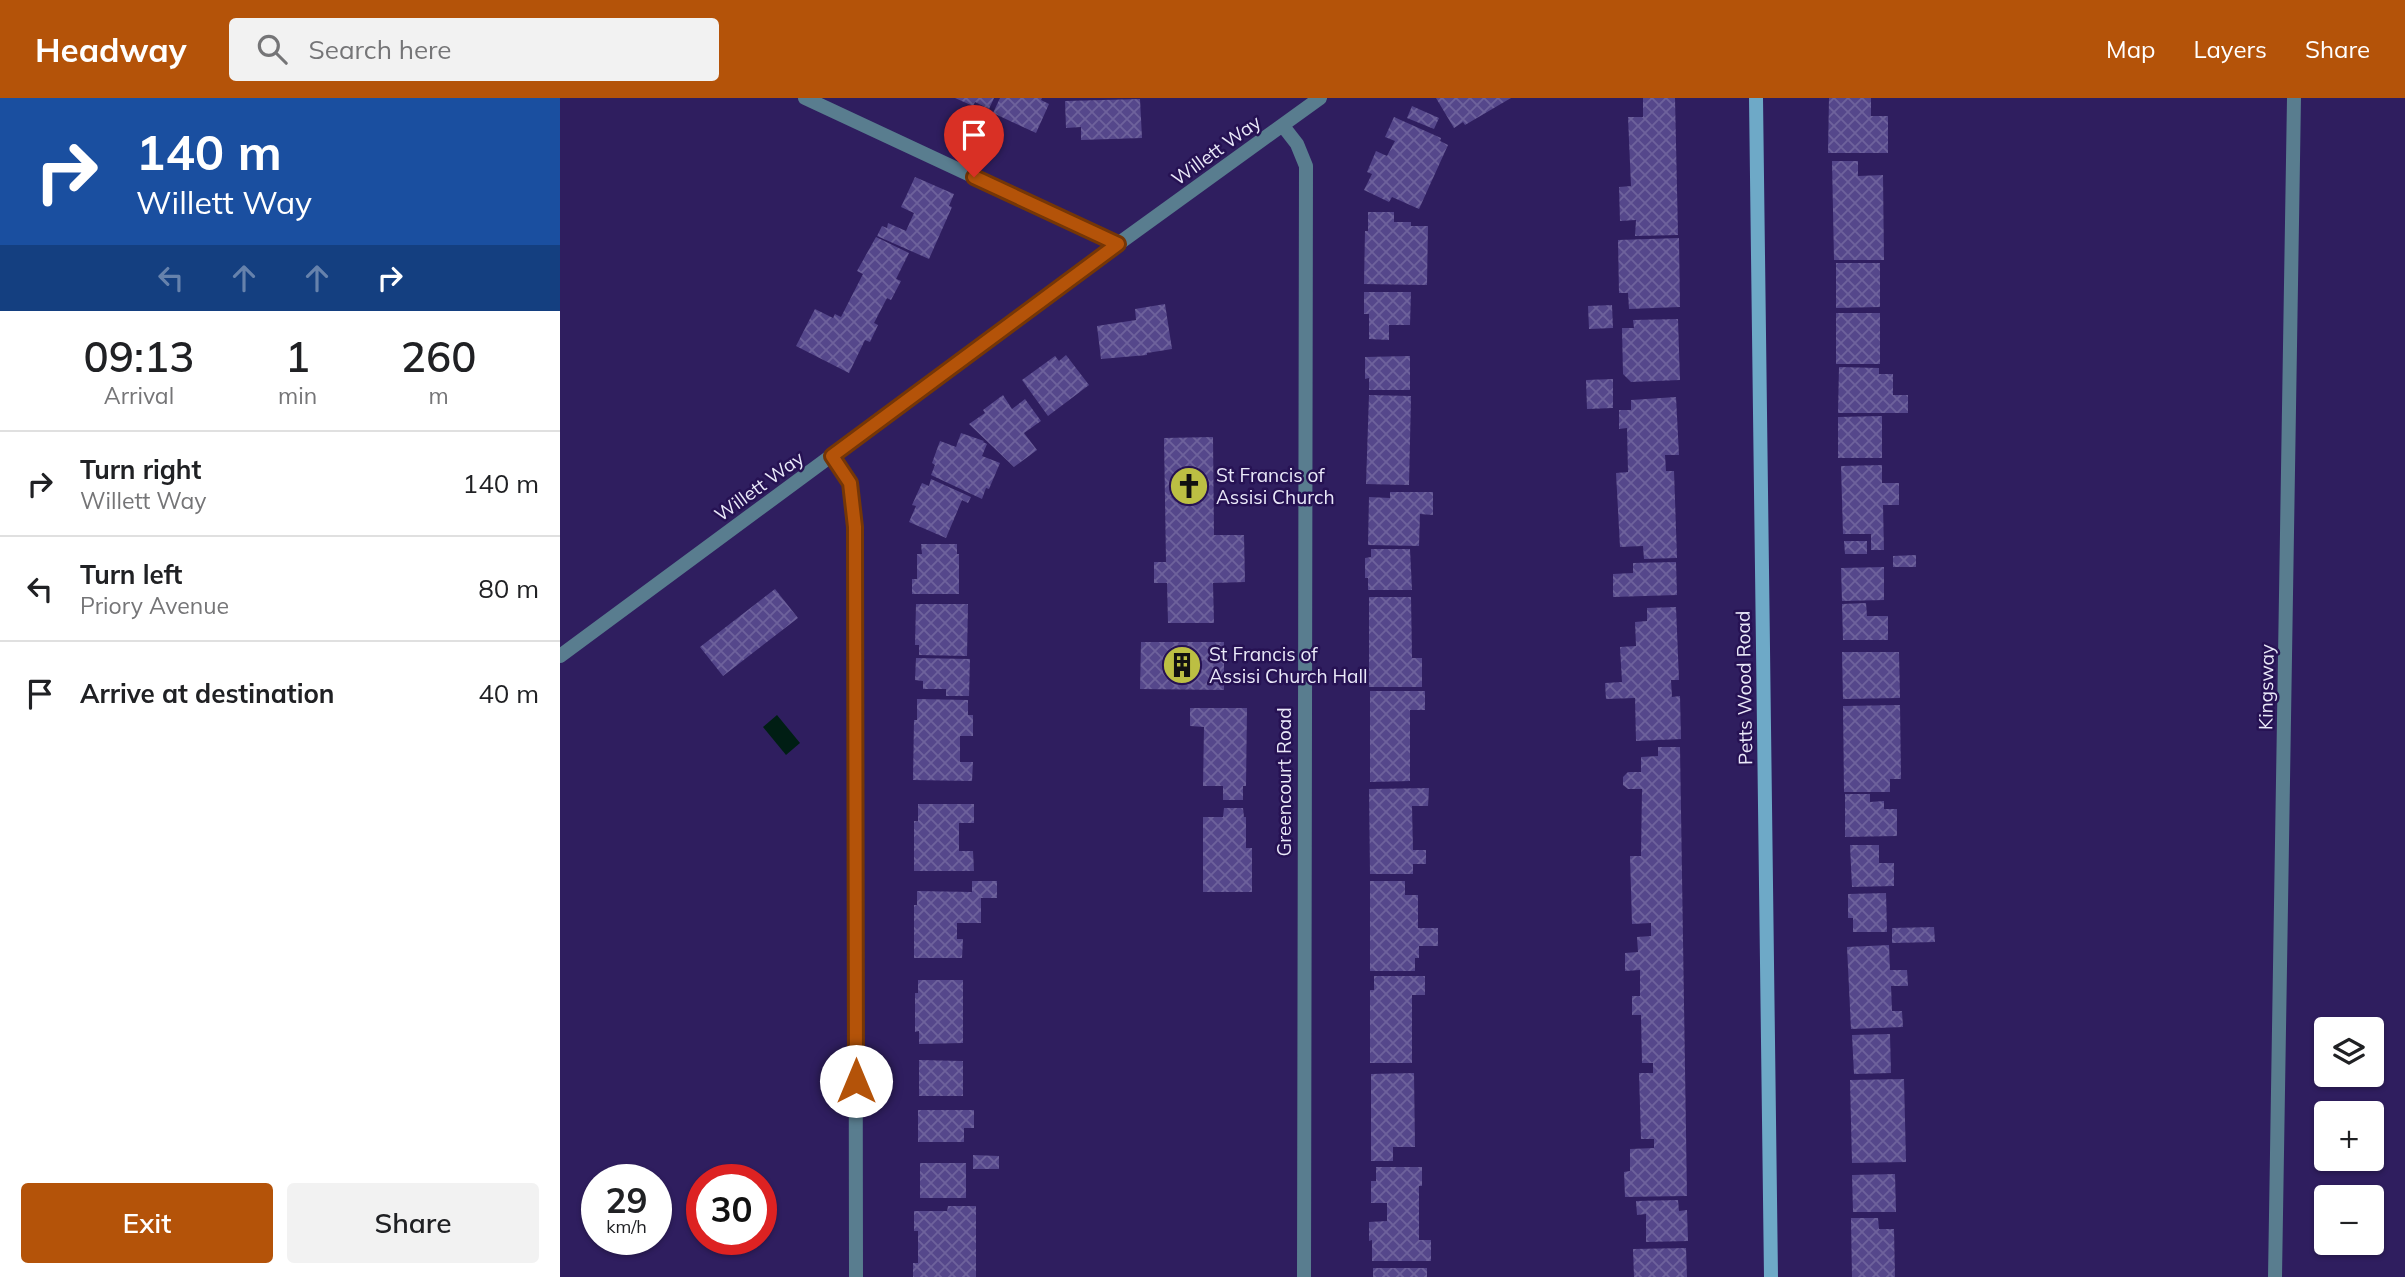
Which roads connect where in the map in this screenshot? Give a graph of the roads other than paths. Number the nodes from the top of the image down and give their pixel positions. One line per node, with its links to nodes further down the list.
1 (805, 98): 6 (street)
2 (1320, 98): 5 (street, Willett Way)
3 (1756, 98): 11 (street, Petts Wood Road)
4 (2294, 98): 12 (street, Kingsway)
5 (1283, 126): 6 (street, Willett Way); 10 (street, Greencourt Road)
6 (1118, 244): 7 (street, Willett Way)
7 (832, 456): 8 (street, Willett Way); 9 (street)
8 (560, 656)
9 (856, 1277)
10 (1304, 1277)
11 (1771, 1277)
12 (2275, 1277)

